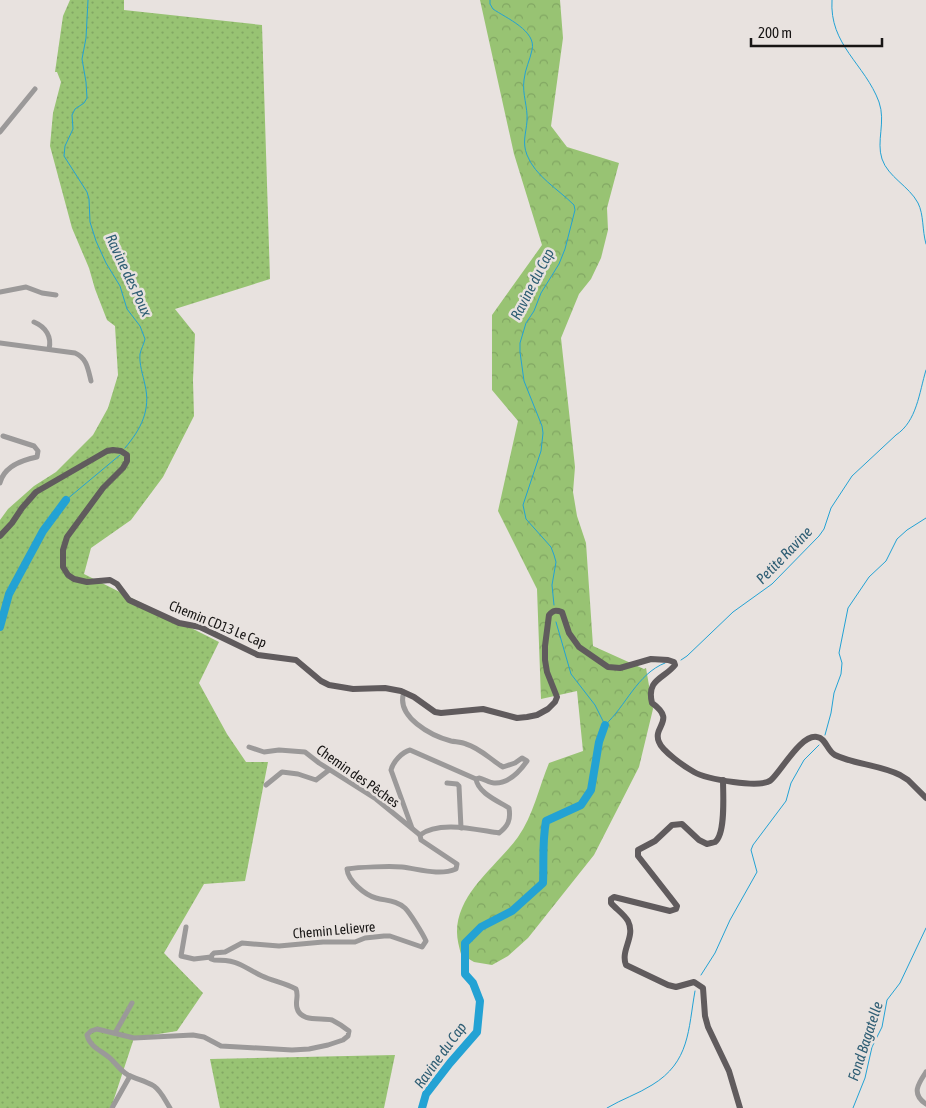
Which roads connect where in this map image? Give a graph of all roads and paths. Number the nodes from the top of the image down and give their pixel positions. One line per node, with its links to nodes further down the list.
1 (35, 90): 2 (street)
2 (0, 132)
3 (0, 292): 4 (street)
4 (56, 295)
5 (34, 322): 7 (street)
6 (0, 343): 7 (street)
7 (49, 349): 8 (street)
8 (91, 381)
9 (2, 436): 10 (street)
10 (0, 483)
11 (0, 536): 12 (main road, Chemin CD13 Le Cap)
12 (404, 692): 15 (street); 16 (main road, Chemin CD13 Le Cap)
13 (249, 747): 14 (street, Chemin des Pêches)
14 (329, 770): 18 (street); 21 (street, Chemin des Pêches)
15 (476, 779): 20 (street); 21 (street)
16 (723, 780): 19 (main road, Chemin CD13 Le Cap); 32 (main road)
17 (448, 783): 20 (street)
18 (266, 785)
19 (926, 798)
20 (461, 828): 22 (street)
21 (412, 829): 22 (street, Chemin des Pêches)
22 (420, 835): 24 (street, Chemin Lelievre)
23 (186, 927): 24 (street)
24 (211, 957): 26 (street)
25 (132, 1003): 26 (street)
26 (115, 1033): 28 (street)
27 (926, 1072): 29 (street)
28 (130, 1076): 30 (street); 31 (street)
29 (926, 1104)
30 (112, 1108)
31 (170, 1108)
32 (740, 1108)

